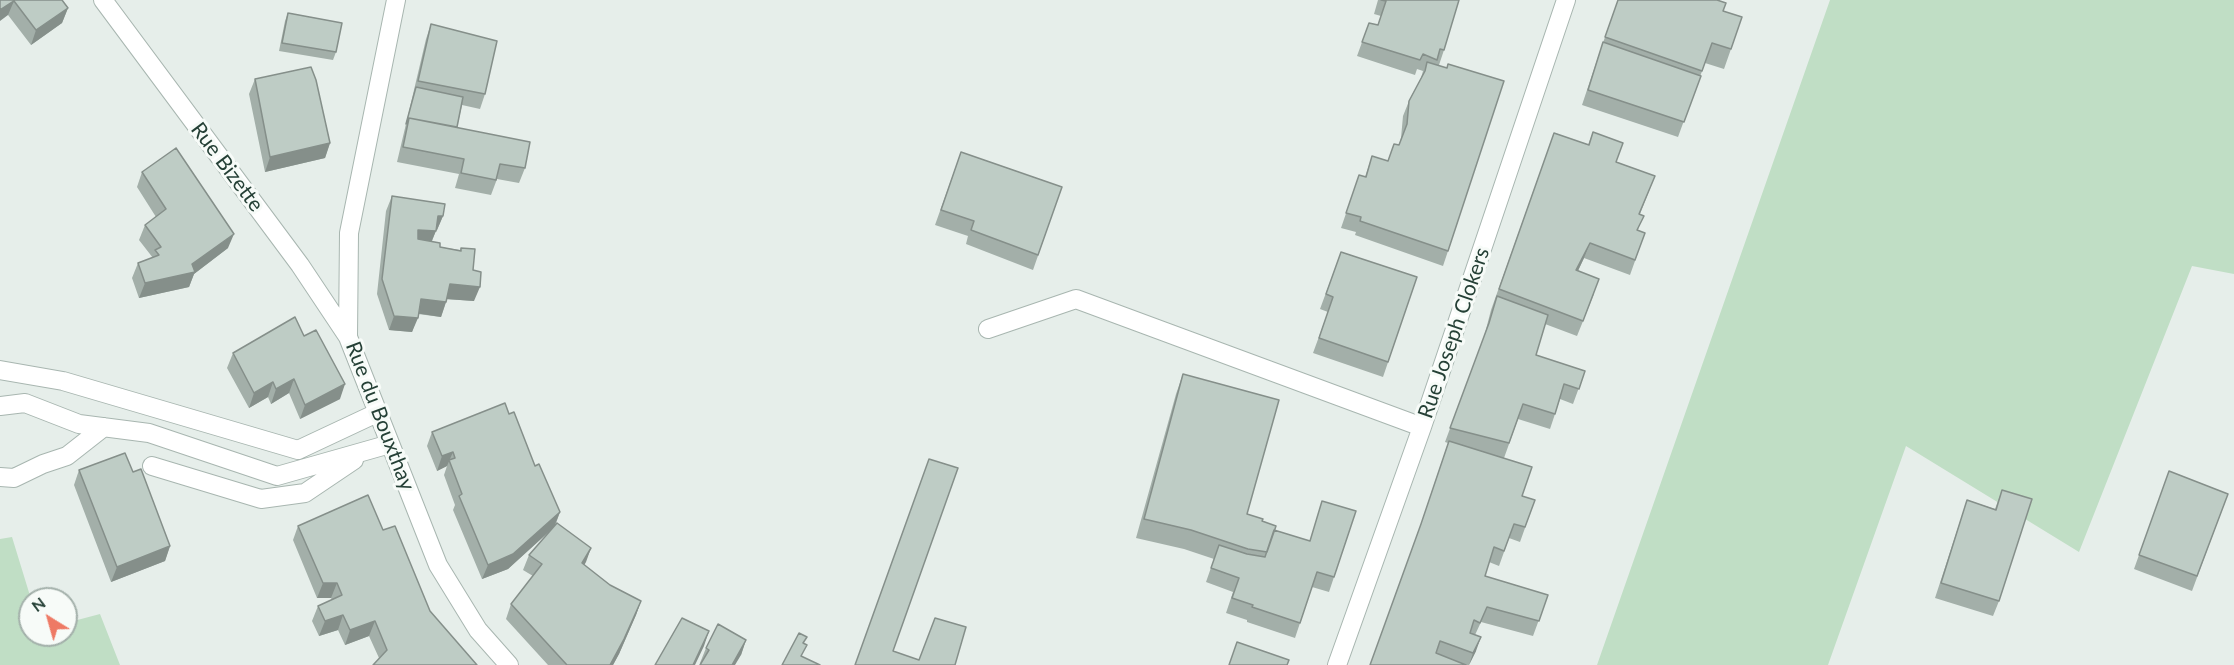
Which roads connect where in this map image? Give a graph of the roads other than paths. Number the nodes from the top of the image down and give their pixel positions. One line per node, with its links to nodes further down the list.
1 (103, 0): 5 (street, Rue Bizette)
2 (396, 0): 5 (street, Rue du Bouxthay)
3 (1566, 0): 10 (street, Rue Joseph Clokers)
4 (988, 329): 10 (street)
5 (348, 337): 8 (street, Rue du Bouxthay)
6 (0, 370): 8 (street)
7 (0, 406): 9 (street)
8 (379, 412): 11 (street, Rue du Bouxthay)
9 (104, 427): 12 (street); 14 (street)
10 (1422, 427): 16 (street, Rue Joseph Clokers)
11 (390, 444): 12 (street); 15 (street, Rue du Bouxthay)
12 (368, 450): 13 (street)
13 (152, 466)
14 (0, 477)
15 (509, 665)
16 (1337, 665)

